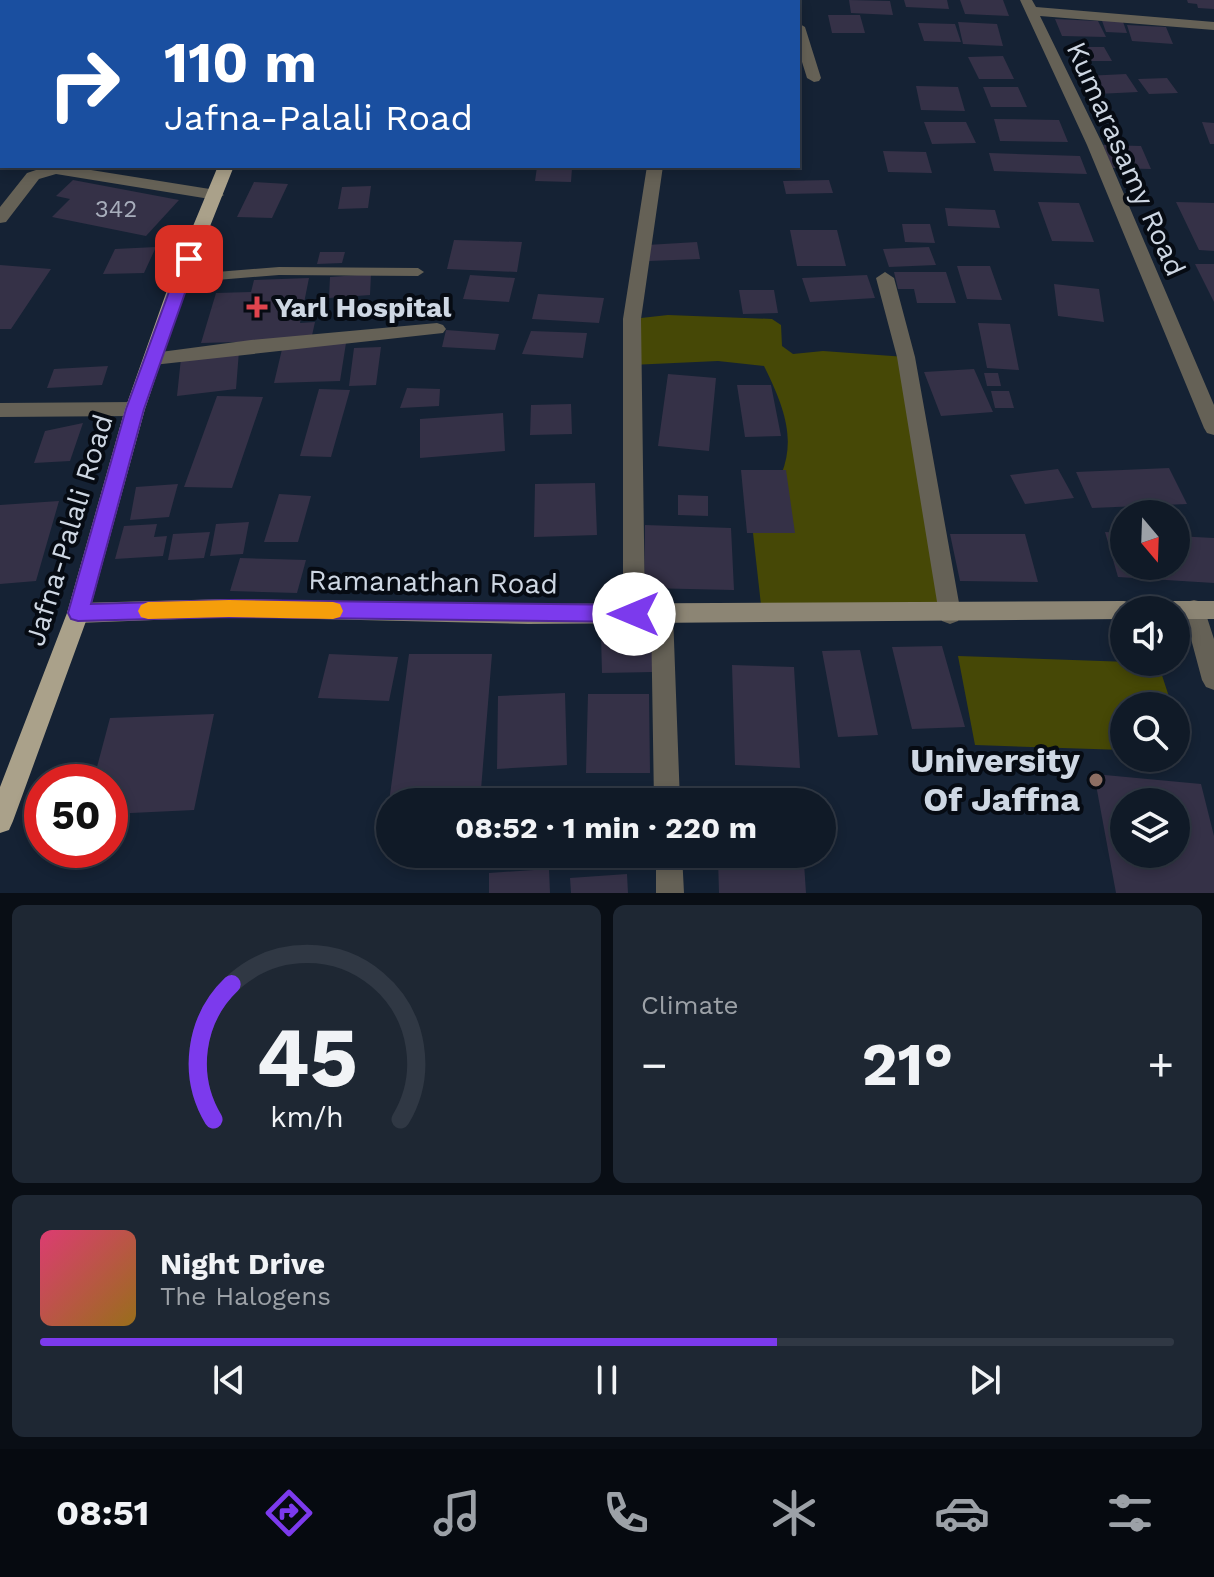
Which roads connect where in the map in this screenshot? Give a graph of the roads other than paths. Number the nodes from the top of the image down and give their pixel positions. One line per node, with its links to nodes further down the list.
1 (1028, 6): 2 (street); 16 (street, Kumarasamy Road)
2 (1214, 26)
3 (800, 33): 4 (street)
4 (814, 78)
5 (225, 168): 7 (main road, Jafna-Palali Road)
6 (655, 168): 20 (street)
7 (216, 195): 8 (street); 11 (main road, Jafna-Palali Road)
8 (0, 218)
9 (418, 272): 11 (lane)
10 (885, 278): 22 (street)
11 (180, 279): 13 (main road, Jafna-Palali Road)
12 (437, 329): 13 (street)
13 (153, 359): 14 (main road, Jafna-Palali Road)
14 (135, 409): 15 (street); 19 (main road, Jafna-Palali Road)
15 (0, 410)
16 (1214, 428)
17 (1204, 609): 23 (street)
18 (1110, 610): 22 (main road, Ramanathan Road)
19 (78, 613): 20 (main road, Ramanathan Road); 25 (main road, Jafna-Palali Road)
20 (634, 614): 21 (main road, Ramanathan Road)
21 (662, 614): 22 (main road, Ramanathan Road); 24 (street)
22 (950, 614)
23 (1214, 680)
24 (667, 788)
25 (0, 821)
26 (669, 868): 27 (street)
27 (670, 893)

